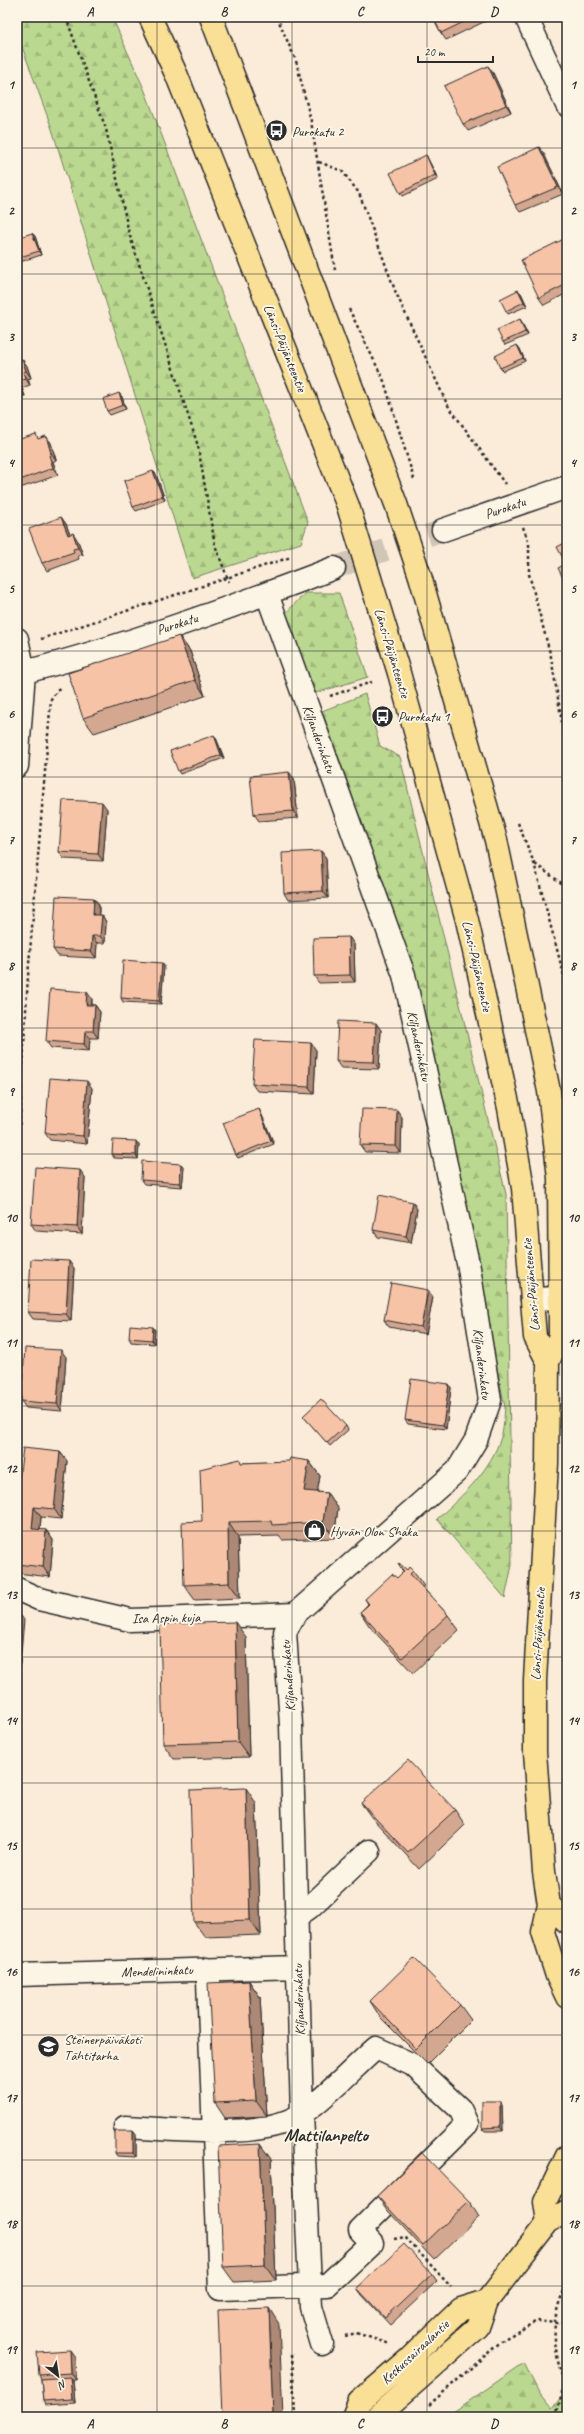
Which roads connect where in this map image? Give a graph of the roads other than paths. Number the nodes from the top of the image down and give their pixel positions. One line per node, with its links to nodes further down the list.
1 (150, 17): 13 (main road, Länsi-Päijänteentie)
2 (212, 17): 12 (main road, Länsi-Päijänteentie)
3 (526, 17): 4 (street)
4 (567, 105)
5 (567, 487): 6 (street, Purokatu)
6 (443, 530)
7 (334, 568): 8 (street, Purokatu)
8 (267, 594): 10 (street, Purokatu); 16 (street, Kiljanderinkatu)
9 (18, 642): 10 (street)
10 (21, 673): 11 (street)
11 (17, 766)
12 (560, 1298): 13 (street); 14 (main road, Länsi-Päijänteentie)
13 (532, 1299): 14 (main road, Länsi-Päijänteentie)
14 (548, 1362): 18 (main road, Länsi-Päijänteentie)
15 (17, 1590): 16 (street, Isa Aspin kuja)
16 (295, 1614): 19 (street, Kiljanderinkatu)
17 (369, 1851): 19 (street)
18 (549, 1905): 20 (main road); 24 (main road, Länsi-Päijänteentie)
19 (296, 1917): 21 (street, Kiljanderinkatu)
20 (567, 1922)
21 (298, 1967): 22 (street, Mendelininkatu); 25 (street, Kiljanderinkatu)
22 (207, 1969): 23 (street, Mendelininkatu); 27 (street)
23 (17, 1975)
24 (567, 1997)
25 (302, 2114): 27 (street); 31 (street, Kiljanderinkatu); 31 (street)
26 (125, 2127): 27 (street)
27 (213, 2130): 31 (street)
28 (567, 2156): 30 (main road)
29 (567, 2211): 30 (main road, Keskussairaalantie)
30 (548, 2222): 32 (main road, Keskussairaalantie)
31 (310, 2285): 33 (street, Kiljanderinkatu)
32 (487, 2301): 34 (main road, Keskussairaalantie); 35 (main road, Keskussairaalantie)
33 (322, 2344)
34 (353, 2417)
35 (376, 2417)

